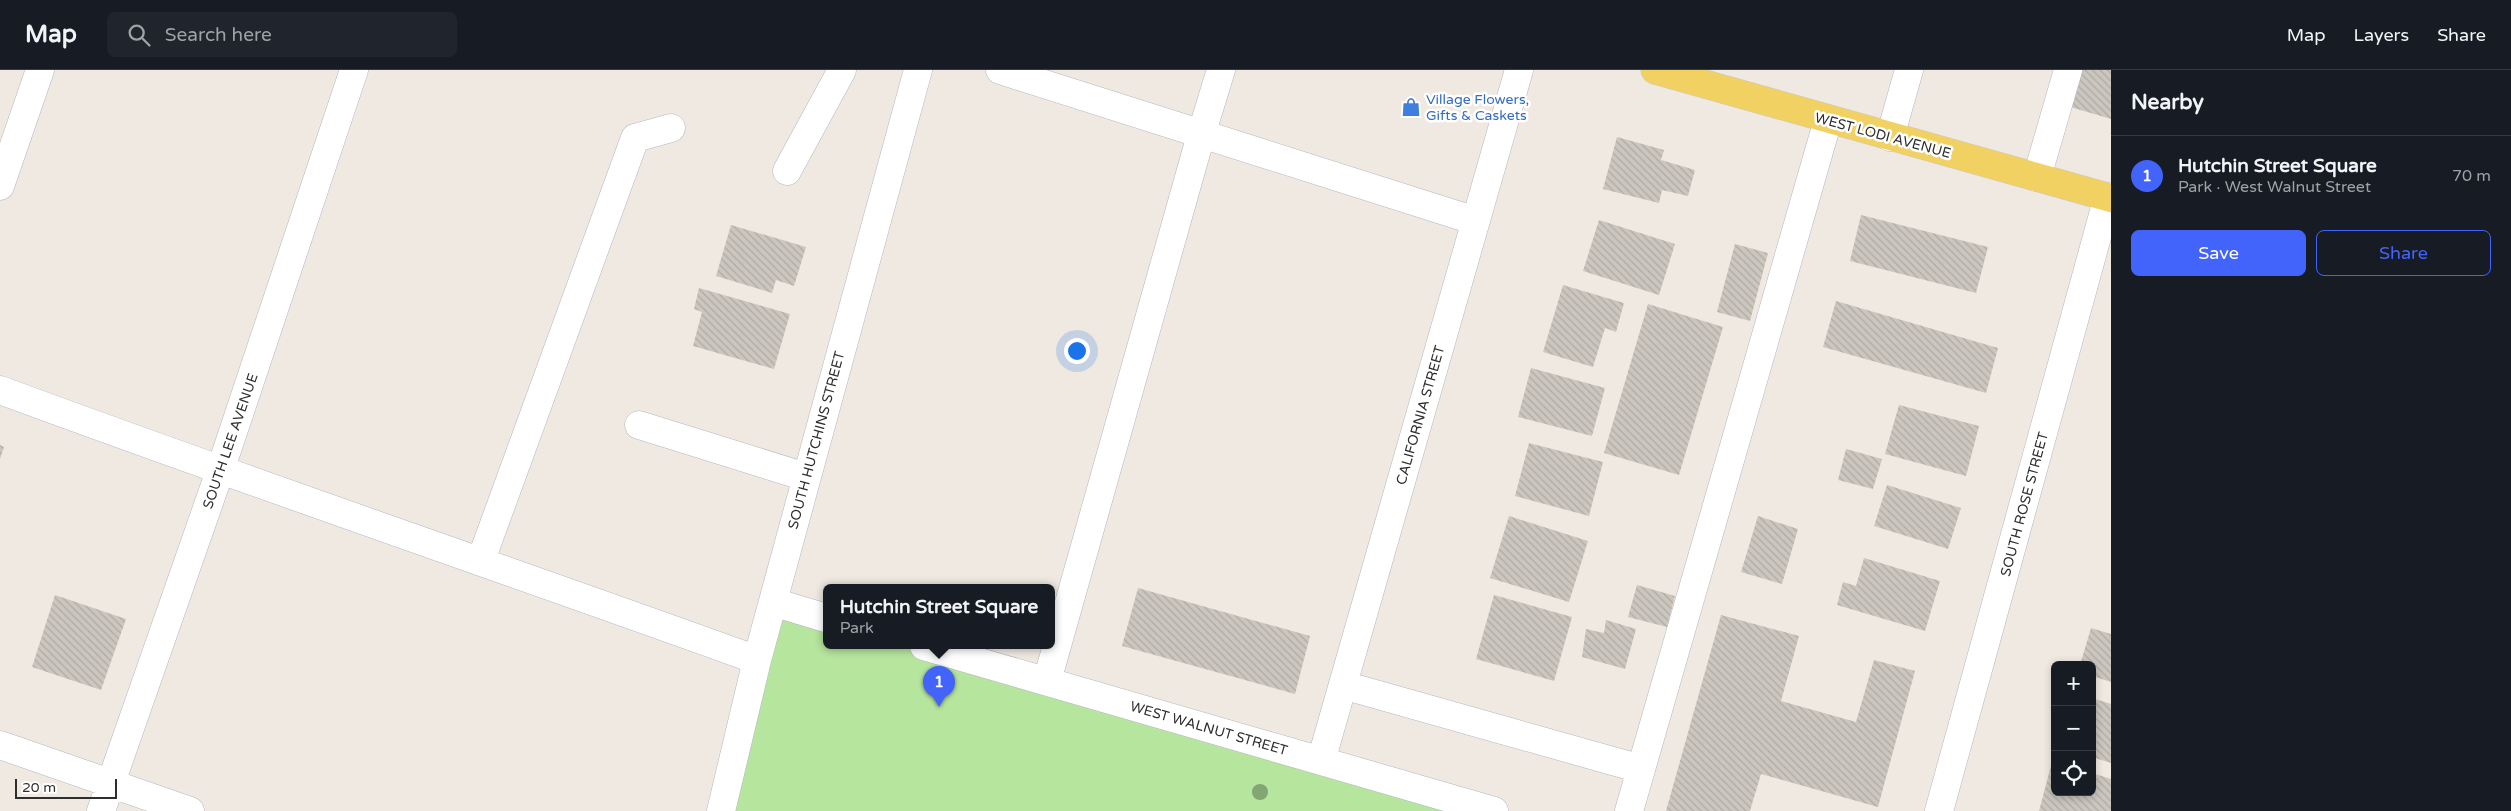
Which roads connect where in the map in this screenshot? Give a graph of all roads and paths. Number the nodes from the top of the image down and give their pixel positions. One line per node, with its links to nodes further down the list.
1 (40, 70): 17 (street)
2 (354, 70): 22 (street, SOUTH LEE AVENUE)
3 (842, 70): 15 (street)
4 (918, 70): 23 (street, SOUTH HUTCHINS STREET)
5 (1000, 70): 13 (street)
6 (1222, 70): 13 (street)
7 (1519, 70): 19 (street, CALIFORNIA STREET)
8 (1655, 70): 11 (main road, WEST LODI AVENUE)
9 (1909, 70): 14 (street)
10 (2068, 70): 16 (street)
11 (1828, 120): 14 (main road, WEST LODI AVENUE); 33 (street)
12 (670, 128): 24 (street)
13 (1201, 135): 19 (street); 29 (street)
14 (1890, 136): 16 (main road, WEST LODI AVENUE)
15 (787, 171)
16 (2036, 177): 18 (main road, WEST LODI AVENUE)
17 (0, 186)
18 (2110, 197): 40 (street, SOUTH ROSE STREET)
19 (1476, 221): 30 (street, CALIFORNIA STREET)
20 (0, 390): 22 (street)
21 (638, 425): 23 (street)
22 (220, 471): 24 (street); 34 (street, SOUTH LEE AVENUE)
23 (806, 478): 25 (street, SOUTH HUTCHINS STREET)
24 (481, 560): 28 (street)
25 (773, 602): 26 (street); 28 (street, SOUTH HUTCHINS STREET)
26 (823, 617)
27 (935, 649): 29 (street, WEST WALNUT STREET)
28 (757, 660): 37 (street, SOUTH HUTCHINS STREET)
29 (1047, 681): 32 (street, WEST WALNUT STREET)
30 (1343, 685): 32 (street, CALIFORNIA STREET); 33 (street)
31 (0, 745): 34 (street)
32 (1321, 761): 38 (street, WEST WALNUT STREET)
33 (1641, 769): 39 (street)
34 (111, 783): 35 (street, SOUTH LEE AVENUE); 36 (street)
35 (101, 811)
36 (190, 811)
37 (721, 811)
38 (1494, 811)
39 (1629, 811)
40 (1939, 811)

